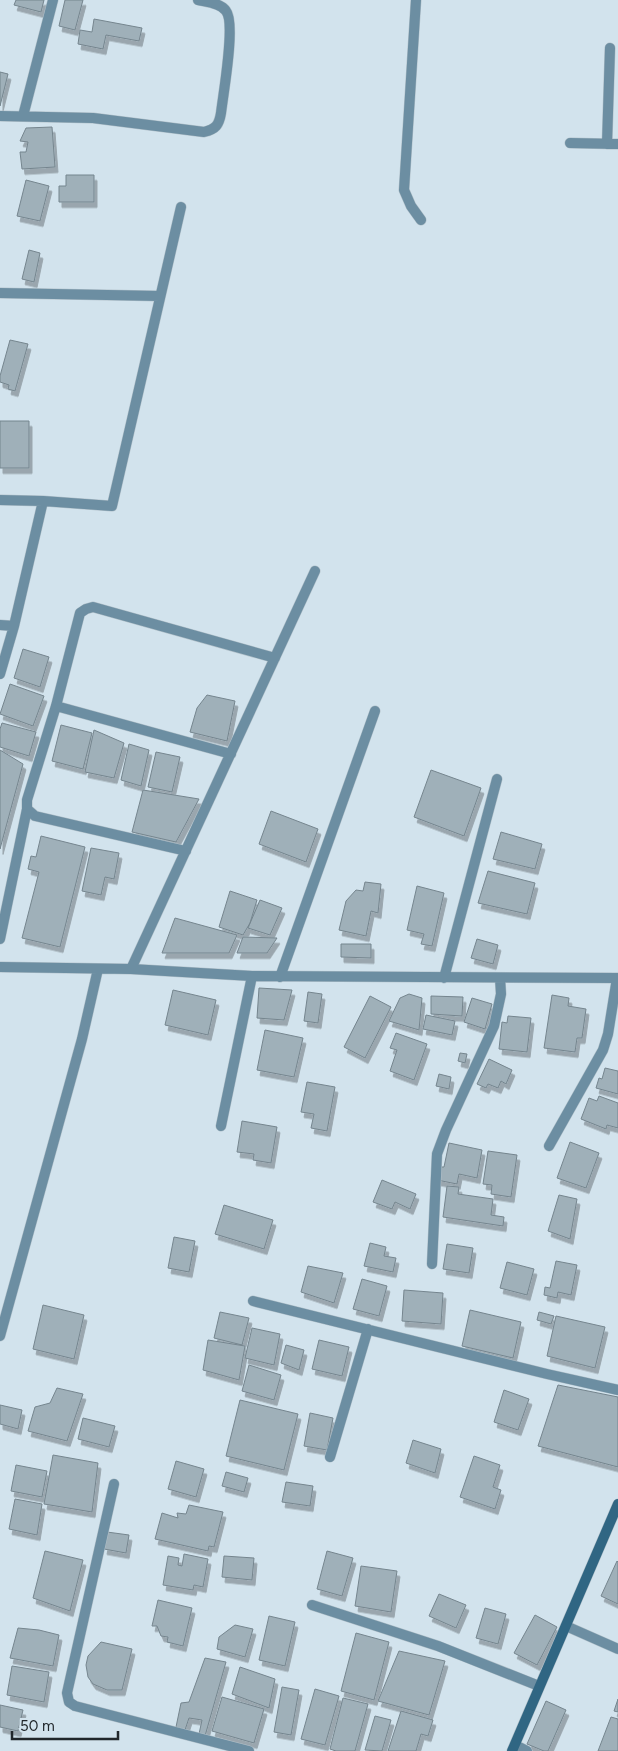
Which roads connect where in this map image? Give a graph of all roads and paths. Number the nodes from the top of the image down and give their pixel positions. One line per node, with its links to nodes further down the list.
1 (53, 0): 6 (street)
2 (198, 0): 6 (street)
3 (416, 0): 11 (street)
4 (610, 48): 8 (street)
5 (0, 116): 6 (street)
6 (23, 116)
7 (570, 143): 8 (street)
8 (607, 144): 9 (street)
9 (618, 144)
10 (181, 207): 13 (street)
11 (421, 220)
12 (0, 294): 13 (street)
13 (160, 296): 15 (street)
14 (0, 500): 15 (street)
15 (44, 501): 18 (street)
16 (315, 571): 19 (street)
17 (0, 625): 18 (street)
18 (14, 626): 20 (street)
19 (275, 658): 21 (street); 23 (street)
20 (0, 674)
21 (56, 706): 23 (street); 25 (street)
22 (375, 711): 32 (street)
23 (231, 754): 26 (street)
24 (497, 779): 33 (street)
25 (27, 809): 26 (street); 27 (street)
26 (186, 851): 30 (street)
27 (0, 939)
28 (0, 967): 29 (street)
29 (98, 969): 30 (street); 41 (street)
30 (132, 969): 31 (street)
31 (252, 976): 32 (street); 36 (street)
32 (280, 977): 33 (street)
33 (444, 978): 34 (street)
34 (500, 978): 35 (street); 38 (street)
35 (618, 978): 37 (street)
36 (221, 1126)
37 (549, 1146)
38 (432, 1264)
39 (253, 1301): 40 (street)
40 (368, 1329): 42 (street); 43 (street)
41 (0, 1336)
42 (618, 1390)
43 (330, 1457)
44 (114, 1484): 51 (street)
45 (618, 1504): 47 (main road)
46 (312, 1605): 49 (street)
47 (566, 1626): 48 (street); 49 (main road)
48 (618, 1649)
49 (539, 1686): 50 (main road)
50 (513, 1748): 52 (street)
51 (249, 1751)
52 (527, 1751)

